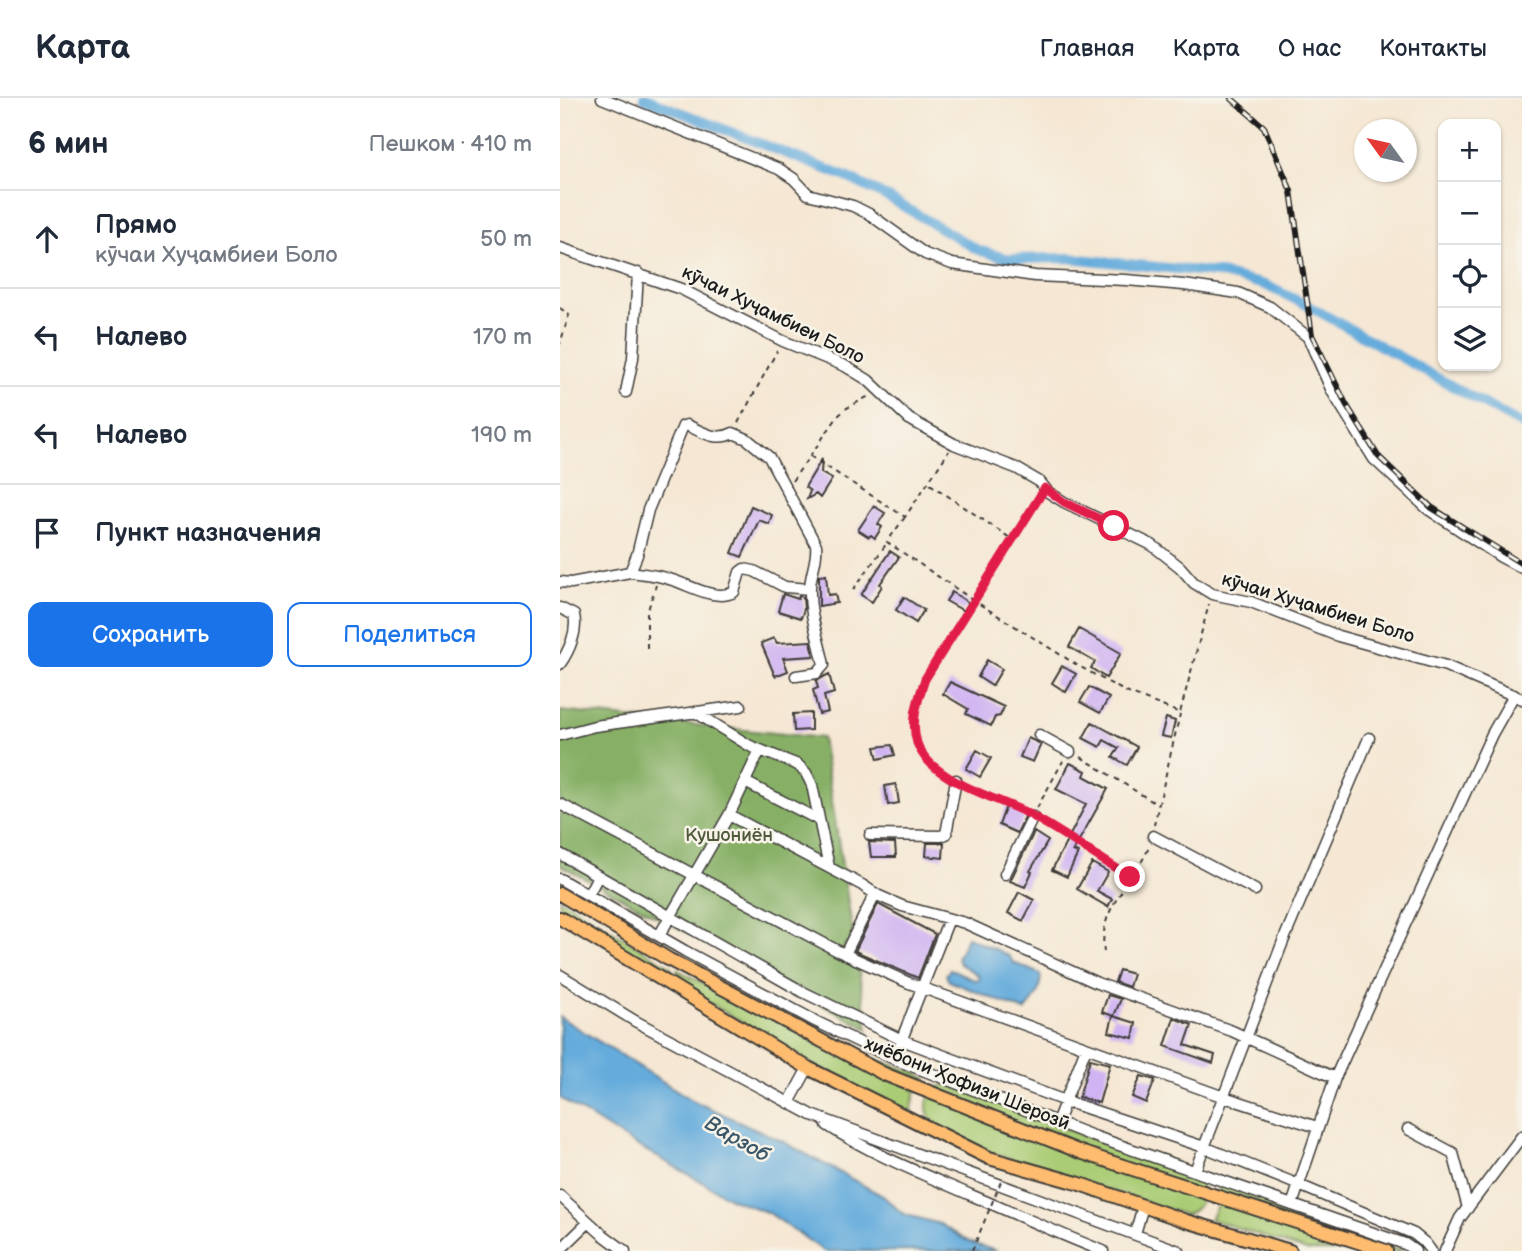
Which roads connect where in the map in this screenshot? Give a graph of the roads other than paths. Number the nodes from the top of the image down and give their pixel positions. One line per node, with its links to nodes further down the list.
1 (602, 98): 5 (street)
2 (560, 248): 3 (street, кӯчаи Хуҷамбиеи Боло)
3 (638, 273): 4 (street); 12 (street, кӯчаи Хуҷамбиеи Боло)
4 (626, 392)
5 (1522, 568)
6 (630, 572): 7 (street); 8 (street); 8 (street)
7 (560, 582)
8 (810, 589): 11 (street)
9 (560, 608): 10 (street)
10 (560, 664)
11 (796, 676)
12 (1518, 697): 50 (street)
13 (741, 706): 14 (street)
14 (695, 712): 15 (street); 18 (street)
15 (560, 735)
16 (1039, 735): 19 (street)
17 (1368, 738): 45 (street)
18 (760, 750): 21 (street); 25 (street)
19 (1070, 752)
20 (956, 780): 26 (street)
21 (745, 782): 23 (street); 25 (street)
22 (560, 804): 32 (street)
23 (729, 814): 29 (street); 32 (street)
24 (1033, 817): 30 (street)
25 (819, 820): 29 (street)
26 (870, 835)
27 (1153, 836): 34 (street)
28 (560, 854): 31 (street)
29 (828, 867): 36 (street)
30 (1005, 874)
31 (598, 876): 37 (street); 39 (street)
32 (696, 876): 39 (street); 42 (street)
33 (560, 879): 37 (street)
34 (1255, 890)
35 (560, 894): 75 (main road, хиёбони Ҳофизи Шерозӣ)
36 (876, 894): 40 (street); 42 (street)
37 (588, 895): 41 (street)
38 (560, 918): 49 (main road)
39 (670, 918): 41 (street); 46 (street)
40 (949, 919): 44 (street); 45 (street)
41 (659, 936): 48 (street)
42 (845, 954): 44 (street)
43 (560, 975): 53 (street)
44 (923, 989): 46 (street); 47 (street)
45 (1246, 1038): 50 (street); 51 (street)
46 (902, 1040): 48 (street); 52 (street)
47 (1086, 1048): 51 (street); 52 (street)
48 (894, 1059): 55 (street)
49 (808, 1068): 53 (street); 66 (main road)
50 (1335, 1078): 56 (street)
51 (1224, 1097): 56 (street); 59 (street)
52 (1065, 1101): 55 (street); 59 (street)
53 (789, 1103): 54 (street)
54 (812, 1115): 69 (street); 72 (street)
55 (1057, 1122): 62 (street)
56 (1317, 1126): 63 (street)
57 (1408, 1129): 67 (street)
58 (1522, 1136): 60 (street)
59 (1204, 1147): 62 (street); 63 (street)
60 (1512, 1149): 61 (street); 67 (street)
61 (1522, 1156)
62 (1195, 1171): 65 (street)
63 (1299, 1185): 65 (street); 77 (street)
64 (560, 1196): 68 (street)
65 (1292, 1205): 76 (street)
66 (1143, 1206): 69 (street); 74 (main road)
67 (1468, 1208): 78 (street)
68 (589, 1222): 70 (street); 71 (street)
69 (1135, 1234): 73 (street)
70 (560, 1250)
71 (625, 1251)
72 (1103, 1251)
73 (1179, 1251)
74 (1290, 1251)
75 (1386, 1251)
76 (1415, 1251)
77 (1431, 1251)
78 (1445, 1251)

